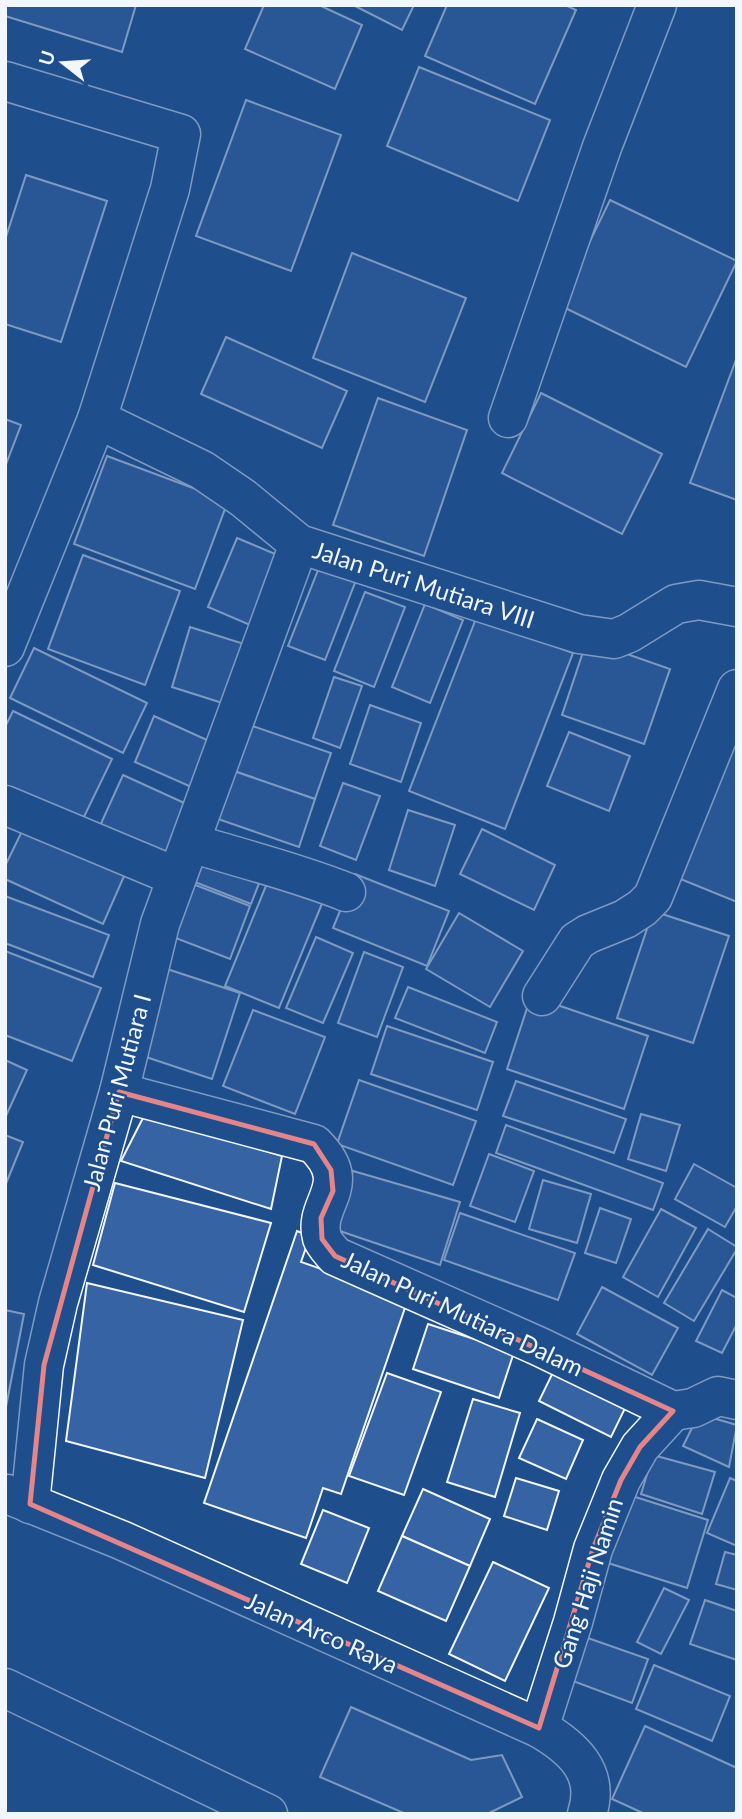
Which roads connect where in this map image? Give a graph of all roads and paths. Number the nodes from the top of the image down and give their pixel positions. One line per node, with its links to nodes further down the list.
1 (657, 5): 3 (street)
2 (5, 81): 4 (street)
3 (508, 418)
4 (97, 419): 5 (street, Jalan Puri Mutiara VIII); 7 (street)
5 (299, 544): 6 (street, Jalan Puri Mutiara VIII); 10 (street, Jalan Puri Mutiara I)
6 (737, 607)
7 (5, 647)
8 (737, 689): 13 (street)
9 (5, 805): 11 (street)
10 (191, 843): 11 (street, Jalan Puri Mutiara I); 12 (street)
11 (177, 877): 14 (street, Jalan Puri Mutiara I)
12 (346, 892)
13 (542, 996)
14 (118, 1091): 16 (street, Jalan Puri Mutiara Dalam); 17 (street, Jalan Puri Mutiara I)
15 (737, 1400): 16 (street)
16 (673, 1412): 19 (street, Gang Haji Namin)
17 (18, 1499): 19 (street, Jalan Arco Raya)
18 (5, 1688): 20 (street)
19 (539, 1728): 21 (street, Jalan Arco Raya)
20 (268, 1814)
21 (587, 1814)

